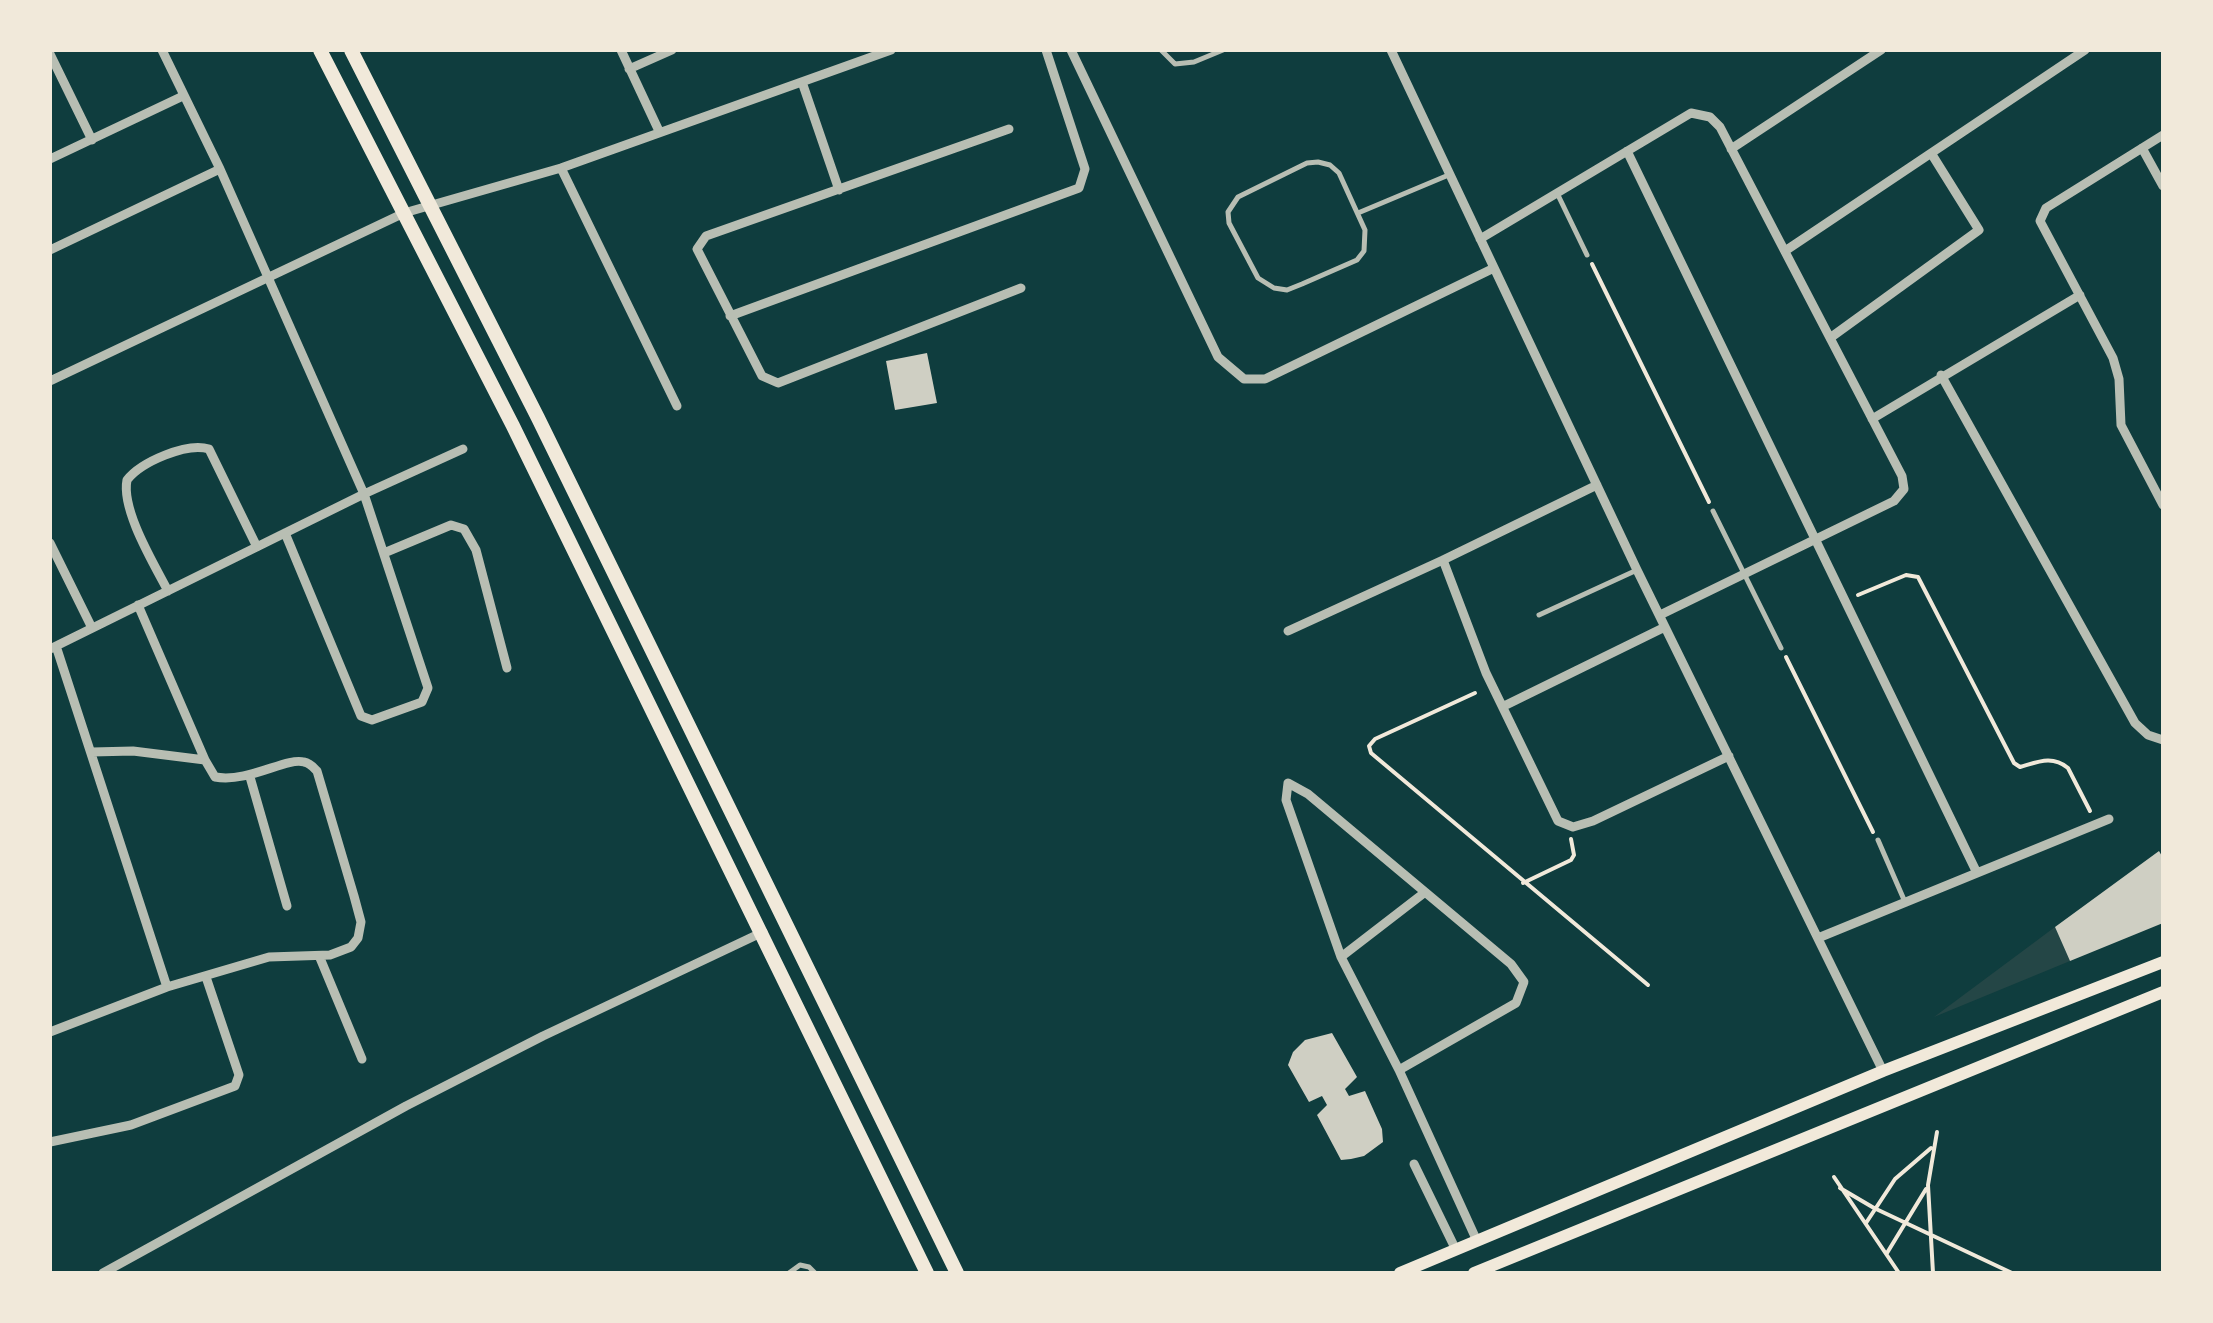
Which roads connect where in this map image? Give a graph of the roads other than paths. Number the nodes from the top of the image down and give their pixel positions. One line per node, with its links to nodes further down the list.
1 (162, 50): 19 (street)
2 (320, 50): 36 (main road)
3 (351, 50): 35 (main road)
4 (620, 50): 17 (street)
5 (672, 50): 17 (street)
6 (1046, 50): 46 (street)
7 (1071, 50): 42 (street)
8 (1161, 50): 9 (lane)
9 (1223, 50)
10 (1391, 50): 31 (street)
11 (1881, 50): 25 (street)
12 (2058, 50): 16 (street)
13 (2085, 50): 16 (street)
14 (884, 51): 18 (street)
15 (50, 54): 23 (street)
16 (2066, 62): 27 (street)
17 (630, 69): 21 (street)
18 (802, 82): 21 (street); 33 (street)
19 (182, 96): 23 (street); 30 (street)
20 (1009, 129): 33 (street)
21 (659, 131): 29 (street)
22 (2163, 135): 24 (street)
23 (92, 140): 28 (street)
24 (2142, 148): 32 (street); 45 (street)
25 (1731, 149): 26 (street); 40 (street)
26 (1627, 151): 34 (street); 60 (street)
27 (1931, 154): 40 (street); 47 (street)
28 (50, 160)
29 (561, 168): 35 (street); 50 (street)
30 (220, 169): 39 (street); 43 (street)
31 (1452, 174): 37 (lane); 38 (street)
32 (2163, 186)
33 (840, 190): 46 (street)
34 (1557, 193): 38 (street); 41 (lane)
35 (430, 204): 36 (street); 109 (main road)
36 (404, 213): 43 (street); 89 (main road)
37 (1358, 214): 37 (lane)
38 (1480, 239): 42 (street)
39 (50, 250)
40 (1784, 252): 47 (street)
41 (1587, 255)
42 (1494, 268): 55 (street)
43 (266, 279): 49 (street); 56 (street)
44 (1021, 288): 46 (street)
45 (2080, 295): 48 (street); 54 (street)
46 (730, 316)
47 (1830, 338): 51 (street)
48 (1941, 375): 51 (street); 78 (street)
49 (50, 381)
50 (676, 406)
51 (1872, 419): 60 (street)
52 (463, 449): 56 (street)
53 (2163, 478): 54 (street)
54 (2151, 484): 57 (street)
55 (1597, 485): 64 (street); 65 (street)
56 (364, 494): 59 (street); 63 (street)
57 (2163, 506)
58 (1713, 511): 66 (lane)
59 (285, 533): 62 (street); 63 (street)
60 (1817, 539): 66 (street); 85 (street)
61 (50, 543): 72 (street)
62 (256, 547): 67 (street); 67 (street)
63 (384, 552): 76 (street)
64 (1443, 560): 73 (street); 77 (street)
65 (1637, 570): 69 (lane); 70 (street)
66 (1744, 574): 70 (street); 75 (lane)
67 (168, 590): 68 (street)
68 (138, 605): 72 (street); 81 (street)
69 (1539, 614)
70 (1660, 615): 71 (street)
71 (1664, 627): 77 (street); 80 (street)
72 (92, 628): 74 (street)
73 (1288, 630)
74 (53, 647): 79 (street)
75 (1781, 648)
76 (507, 668)
77 (1504, 706): 80 (street)
78 (2163, 740)
79 (92, 752): 81 (street); 95 (street)
80 (1729, 756): 90 (street)
81 (205, 760): 82 (street)
82 (250, 777): 88 (street); 92 (street)
83 (2108, 819): 85 (street)
84 (1878, 840): 87 (lane)
85 (1977, 872): 87 (street)
86 (1424, 894): 91 (street); 91 (street); 99 (street)
87 (1905, 902): 90 (street)
88 (287, 906)
89 (763, 932): 105 (street); 108 (main road)
90 (1818, 938): 100 (street)
91 (1341, 956): 99 (street)
92 (320, 958): 94 (street); 98 (street)
93 (2163, 962): 100 (main road)
94 (206, 977): 95 (street); 101 (street)
95 (167, 987): 97 (street)
96 (2163, 992): 111 (main road)
97 (50, 1032)
98 (362, 1059)
99 (1399, 1070): 103 (street)
100 (1883, 1072): 103 (main road)
101 (50, 1142)
102 (1414, 1164): 104 (street)
103 (1477, 1241): 104 (main road)
104 (1456, 1250): 110 (main road)
105 (103, 1273)
106 (789, 1273): 107 (lane)
107 (815, 1273)
108 (927, 1273)
109 (957, 1273)
110 (1400, 1273)
111 (1474, 1273)

